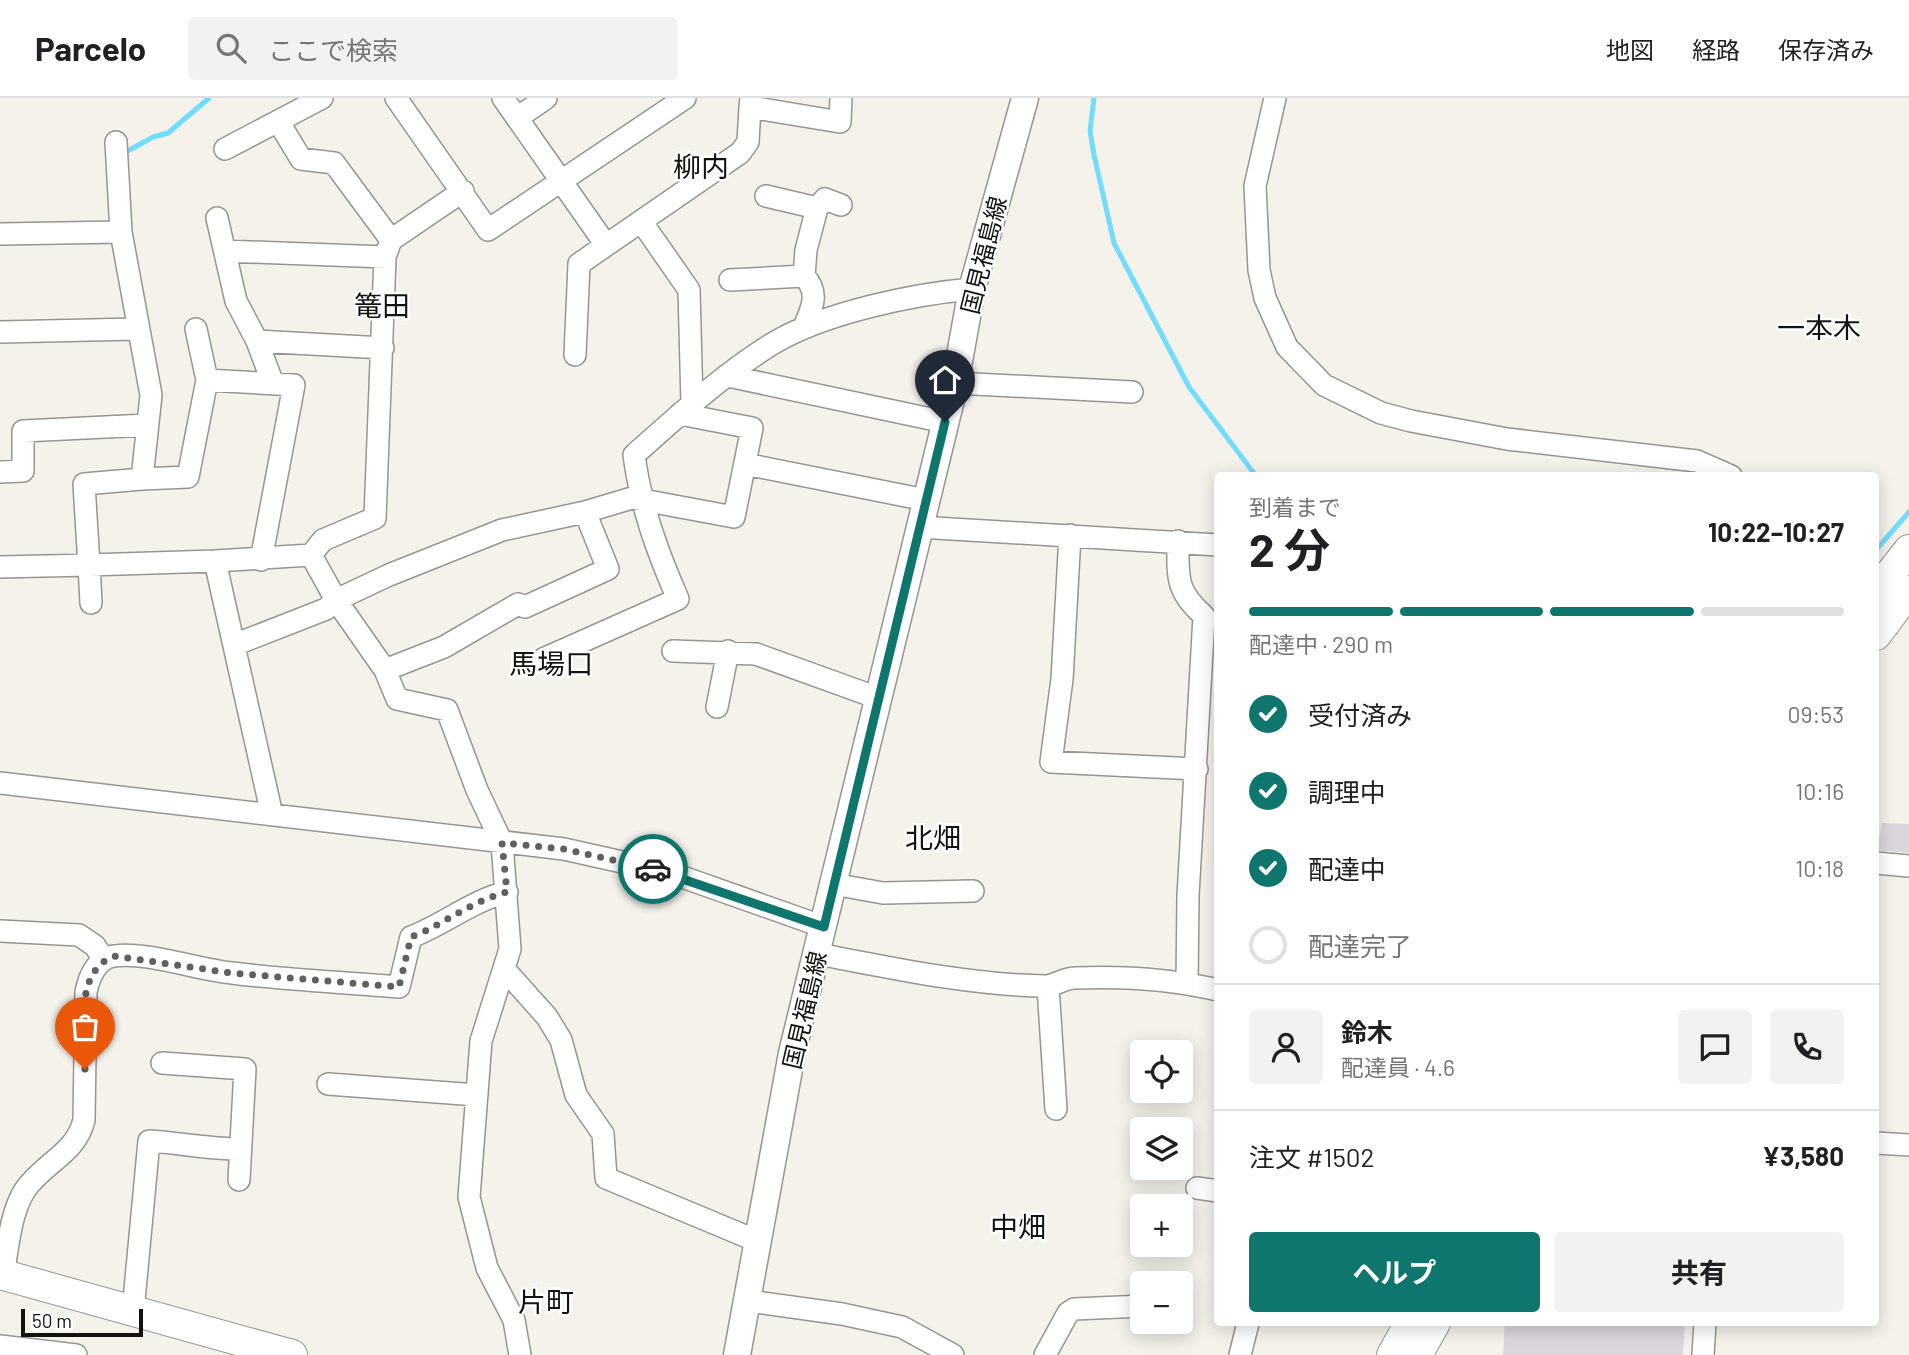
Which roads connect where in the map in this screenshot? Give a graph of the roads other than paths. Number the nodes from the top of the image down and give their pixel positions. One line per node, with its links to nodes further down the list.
1 (322, 98): 10 (street)
2 (396, 98): 15 (street)
3 (503, 98): 11 (street)
4 (546, 98): 11 (street)
5 (685, 98): 14 (street)
6 (841, 98): 9 (street)
7 (1025, 98): 28 (main road, 国見福島線)
8 (1275, 98): 46 (street)
9 (750, 103): 20 (street)
10 (290, 110): 13 (street); 24 (street)
11 (517, 118): 14 (street)
12 (116, 142): 21 (street)
13 (225, 149)
14 (562, 182): 15 (street); 23 (street)
15 (463, 191): 24 (street)
16 (766, 196): 18 (street)
17 (841, 205): 18 (street)
18 (817, 208): 26 (street)
19 (217, 218): 25 (street)
20 (641, 221): 23 (street); 41 (street)
21 (121, 232): 22 (street); 30 (street)
22 (0, 234)
23 (606, 245): 35 (street)
24 (388, 249): 25 (street); 34 (street)
25 (225, 251): 33 (street)
26 (804, 276): 27 (street); 29 (street)
27 (730, 280)
28 (972, 289): 29 (street); 38 (main road, 国見福島線)
29 (804, 327): 36 (street)
30 (136, 329): 32 (street); 43 (street)
31 (196, 329): 37 (street)
32 (0, 332)
33 (257, 341): 34 (street); 39 (street)
34 (383, 348): 56 (street)
35 (575, 355)
36 (728, 376): 41 (street); 42 (street)
37 (207, 380): 39 (street); 47 (street)
38 (955, 383): 40 (street); 42 (main road, 国見福島線)
39 (273, 384): 57 (street)
40 (1132, 392)
41 (686, 409): 44 (street); 48 (street)
42 (945, 422): 49 (main road, 国見福島線)
43 (147, 425): 45 (street); 47 (street)
44 (745, 464): 48 (street); 49 (street)
45 (0, 472)
46 (1722, 472)
47 (142, 479): 59 (street)
48 (640, 500): 50 (street); 68 (street)
49 (926, 500): 51 (main road, 国見福島線)
50 (585, 512): 62 (street); 69 (street)
51 (919, 527): 52 (street); 70 (main road, 国見福島線)
52 (1070, 535): 53 (street); 72 (street)
53 (1178, 541): 54 (street); 72 (street)
54 (1214, 545)
55 (1909, 550): 61 (highway)
56 (311, 555): 57 (street); 62 (street)
57 (261, 560): 58 (street)
58 (215, 561): 59 (street); 65 (street)
59 (89, 565): 60 (street); 63 (street)
60 (0, 567)
61 (1888, 585): 64 (highway)
62 (336, 600): 65 (street); 69 (street)
63 (91, 603)
64 (1879, 622)
65 (234, 645): 74 (street)
66 (673, 651): 67 (street)
67 (729, 651): 70 (street); 71 (street)
68 (543, 659)
69 (385, 670): 75 (street)
70 (878, 698): 78 (main road, 国見福島線)
71 (717, 707)
72 (1197, 769): 86 (street)
73 (0, 783): 74 (street)
74 (272, 816): 75 (street)
75 (502, 843): 80 (street); 81 (street)
76 (1879, 863): 77 (street)
77 (1909, 866)
78 (833, 884): 79 (street); 81 (main road, 国見福島線)
79 (973, 891)
80 (507, 892): 84 (street); 85 (street)
81 (824, 927): 83 (main road, 国見福島線)
82 (0, 931): 84 (street)
83 (818, 954): 87 (street); 99 (main road, 国見福島線)
84 (104, 960): 100 (street)
85 (505, 970): 91 (street); 99 (street)
86 (1187, 983): 87 (street); 88 (street)
87 (1048, 987): 92 (street)
88 (1214, 989)
89 (162, 1063): 95 (street)
90 (328, 1084): 91 (street)
91 (477, 1095): 111 (street)
92 (1056, 1109)
93 (1879, 1143): 94 (street)
94 (1909, 1145)
95 (240, 1149): 96 (street); 103 (street)
96 (239, 1180)
97 (1197, 1188): 98 (street)
98 (1214, 1190)
99 (757, 1241): 101 (main road, 国見福島線)
100 (1, 1275): 103 (highway)
101 (748, 1301): 112 (main road, 国見福島線); 113 (street)
102 (1130, 1307): 114 (street)
103 (133, 1311): 110 (highway)
104 (1247, 1326): 115 (street)
105 (1408, 1326): 116 (highway)
106 (1433, 1326): 117 (highway)
107 (1705, 1326): 118 (street)
108 (0, 1346): 109 (street)
109 (76, 1355)
110 (292, 1355)
111 (520, 1355)
112 (737, 1355)
113 (953, 1355)
114 (1045, 1355)
115 (1240, 1355)
116 (1392, 1355)
117 (1417, 1355)
118 (1703, 1355)

